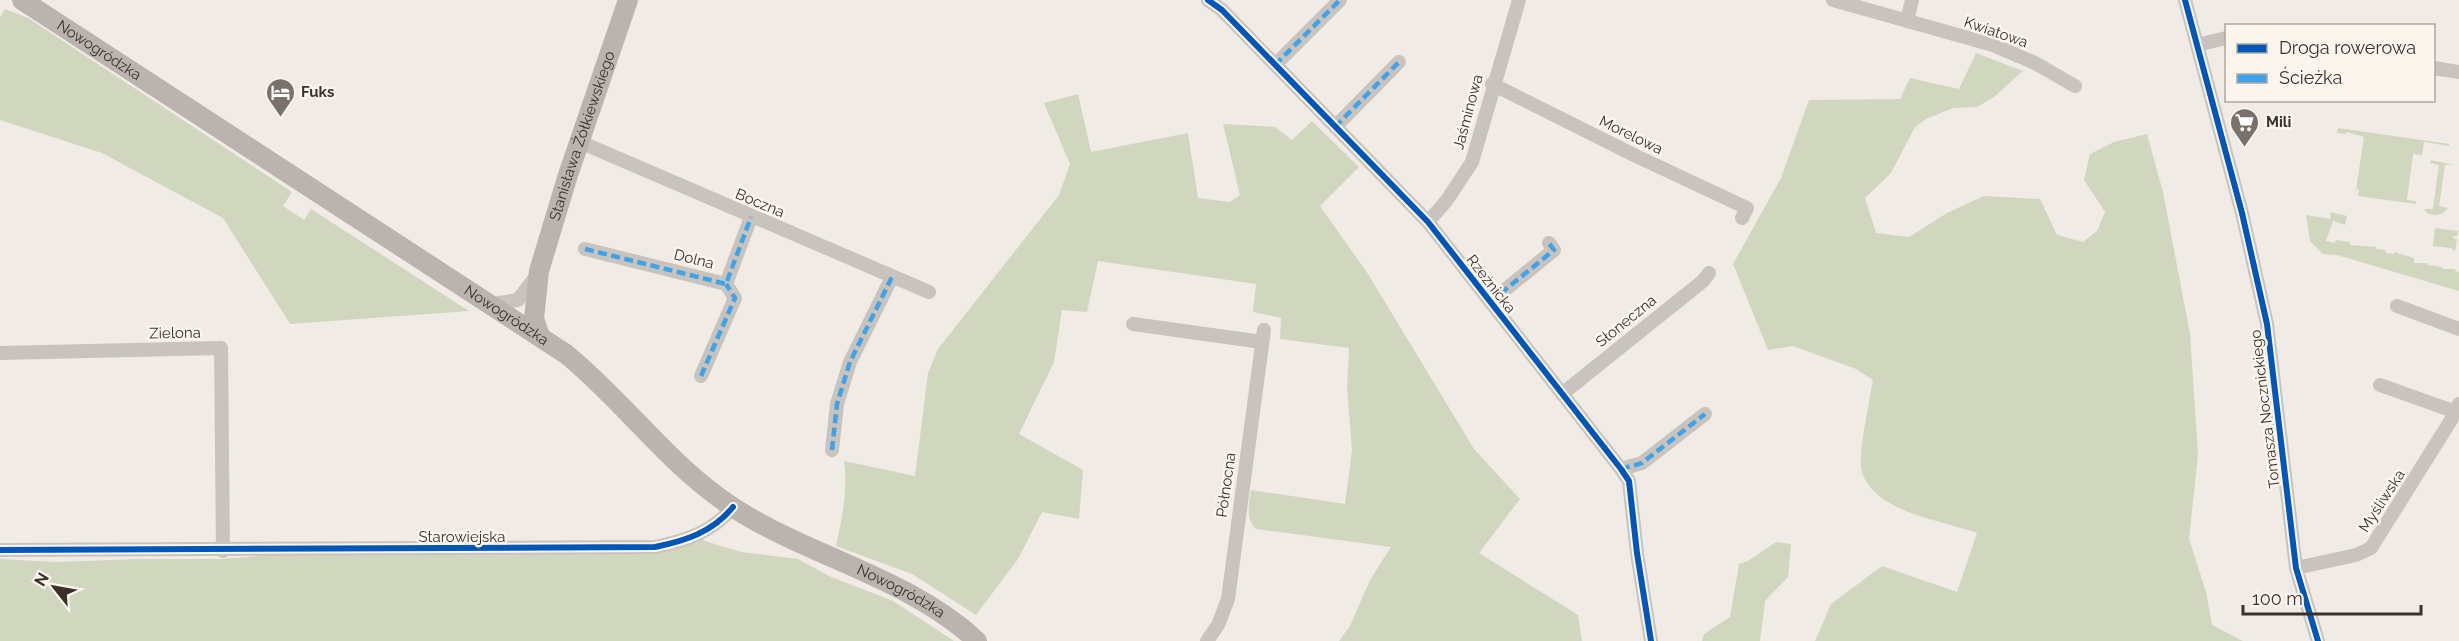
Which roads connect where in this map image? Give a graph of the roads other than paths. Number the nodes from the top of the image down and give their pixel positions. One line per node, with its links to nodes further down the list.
1 (22, 0): 31 (main road, Nowogródzka)
2 (628, 0): 19 (main road, Stanisława Żółkiewskiego)
3 (1208, 0): 13 (street, Rzeźnicka)
4 (1340, 0): 13 (street)
5 (1519, 0): 16 (street, Jaśminowa)
6 (1833, 0): 9 (street, Kwiatowa)
7 (1912, 0): 9 (street)
8 (2185, 0): 11 (street, Tomasza Nocznickiego)
9 (1907, 21): 17 (street, Kwiatowa)
10 (2225, 39): 11 (street)
11 (2197, 45): 47 (street, Tomasza Nocznickiego)
12 (1400, 62): 18 (street)
13 (1275, 65): 18 (street, Rzeźnicka)
14 (2435, 68): 15 (street)
15 (2459, 72)
16 (1492, 84): 21 (street, Morelowa); 22 (street, Jaśminowa)
17 (2075, 86)
18 (1335, 128): 22 (street, Rzeźnicka)
19 (580, 141): 20 (street, Boczna); 25 (main road, Stanisława Żółkiewskiego)
20 (751, 217): 27 (street, Boczna); 28 (street, Dolna)
21 (1742, 218)
22 (1428, 222): 30 (street, Rzeźnicka)
23 (1549, 243): 30 (street)
24 (585, 249): 28 (street, Dolna)
25 (539, 271): 31 (street, Stanisława Żółkiewskiego); 35 (main road, Stanisława Żółkiewskiego)
26 (1709, 273): 39 (street, Słoneczna)
27 (892, 277): 29 (street, Boczna); 42 (street)
28 (726, 284): 37 (street)
29 (929, 292)
30 (1490, 302): 39 (street, Rzeźnicka)
31 (492, 304): 35 (main road, Nowogródzka)
32 (2397, 306): 34 (street)
33 (1132, 324): 48 (street, Północna)
34 (2459, 329)
35 (540, 336): 44 (main road, Nowogródzka)
36 (0, 353): 46 (street, Zielona)
37 (701, 376)
38 (2380, 385): 40 (street)
39 (1562, 394): 43 (street, Rzeźnicka)
40 (2458, 408): 47 (street, Myśliwska)
41 (1705, 414): 43 (street)
42 (832, 450)
43 (1621, 469): 50 (street, Rzeźnicka)
44 (733, 507): 46 (street, Starowiejska); 49 (main road, Nowogródzka)
45 (0, 550): 46 (street, Starowiejska)
46 (223, 550)
47 (2296, 568): 51 (street, Tomasza Nocznickiego)
48 (1213, 639)
49 (977, 641)
50 (1651, 641)
51 (2318, 641)

